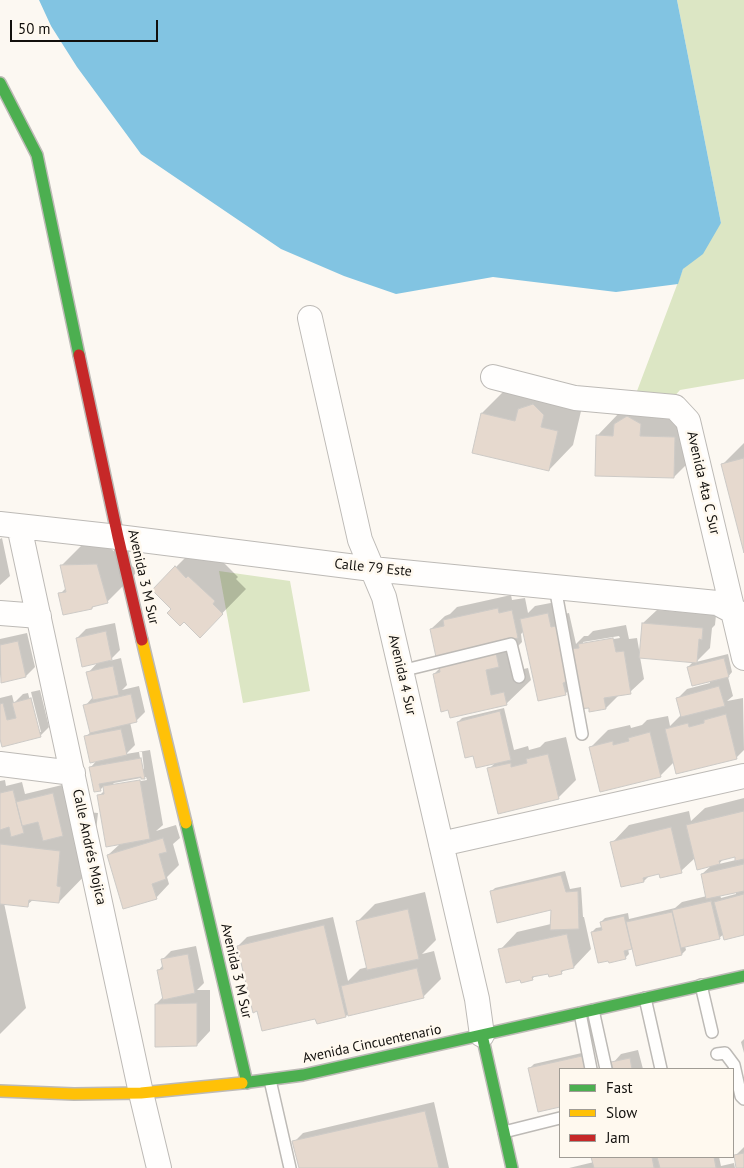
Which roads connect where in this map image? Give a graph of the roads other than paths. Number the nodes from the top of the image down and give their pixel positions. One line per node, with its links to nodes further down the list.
1 (0, 83): 5 (street, Avenida 3 M Sur)
2 (310, 318): 6 (street, Avenida 4 Sur)
3 (493, 377): 9 (street, Avenida 4ta C Sur)
4 (10, 525): 5 (street, Calle 79 Este); 10 (street, Calle Andrés Mojica)
5 (118, 537): 6 (street, Calle 79 Este); 31 (street, Avenida 3 M Sur)
6 (372, 569): 7 (street, Calle 79 Este); 12 (street, Avenida 4 Sur)
7 (555, 587): 9 (street, Calle 79 Este); 14 (lane)
8 (0, 613): 10 (street)
9 (739, 613): 11 (street, Avenida 4ta C Sur)
10 (39, 616): 16 (street, Calle Andrés Mojica)
11 (744, 658)
12 (401, 671): 13 (lane); 18 (street, Avenida 4 Sur)
13 (519, 677)
14 (582, 734)
15 (0, 764): 16 (street)
16 (73, 772): 33 (street, Calle Andrés Mojica)
17 (744, 776): 18 (street)
18 (441, 844): 25 (street, Avenida 4 Sur)
19 (744, 976): 20 (street, Avenida Cincuentenario)
20 (701, 986): 21 (street, Avenida Cincuentenario); 24 (lane)
21 (645, 998): 22 (street, Avenida Cincuentenario); 29 (lane)
22 (593, 1010): 23 (street, Avenida Cincuentenario); 28 (lane)
23 (580, 1013): 25 (street, Avenida Cincuentenario); 27 (lane)
24 (712, 1032)
25 (482, 1035): 30 (street, Avenida Cincuentenario); 36 (street)
26 (716, 1054): 34 (lane)
27 (591, 1068)
28 (606, 1068)
29 (661, 1068)
30 (270, 1080): 31 (street, Avenida Cincuentenario); 38 (lane)
31 (247, 1083): 33 (street, Avenida Cincuentenario)
32 (0, 1091): 33 (street, Avenida Cincuentenario)
33 (141, 1093): 37 (street, Calle Andrés Mojica)
34 (744, 1099)
35 (559, 1118): 36 (lane)
36 (504, 1132): 39 (street)
37 (159, 1168)
38 (290, 1168)
39 (512, 1168)

